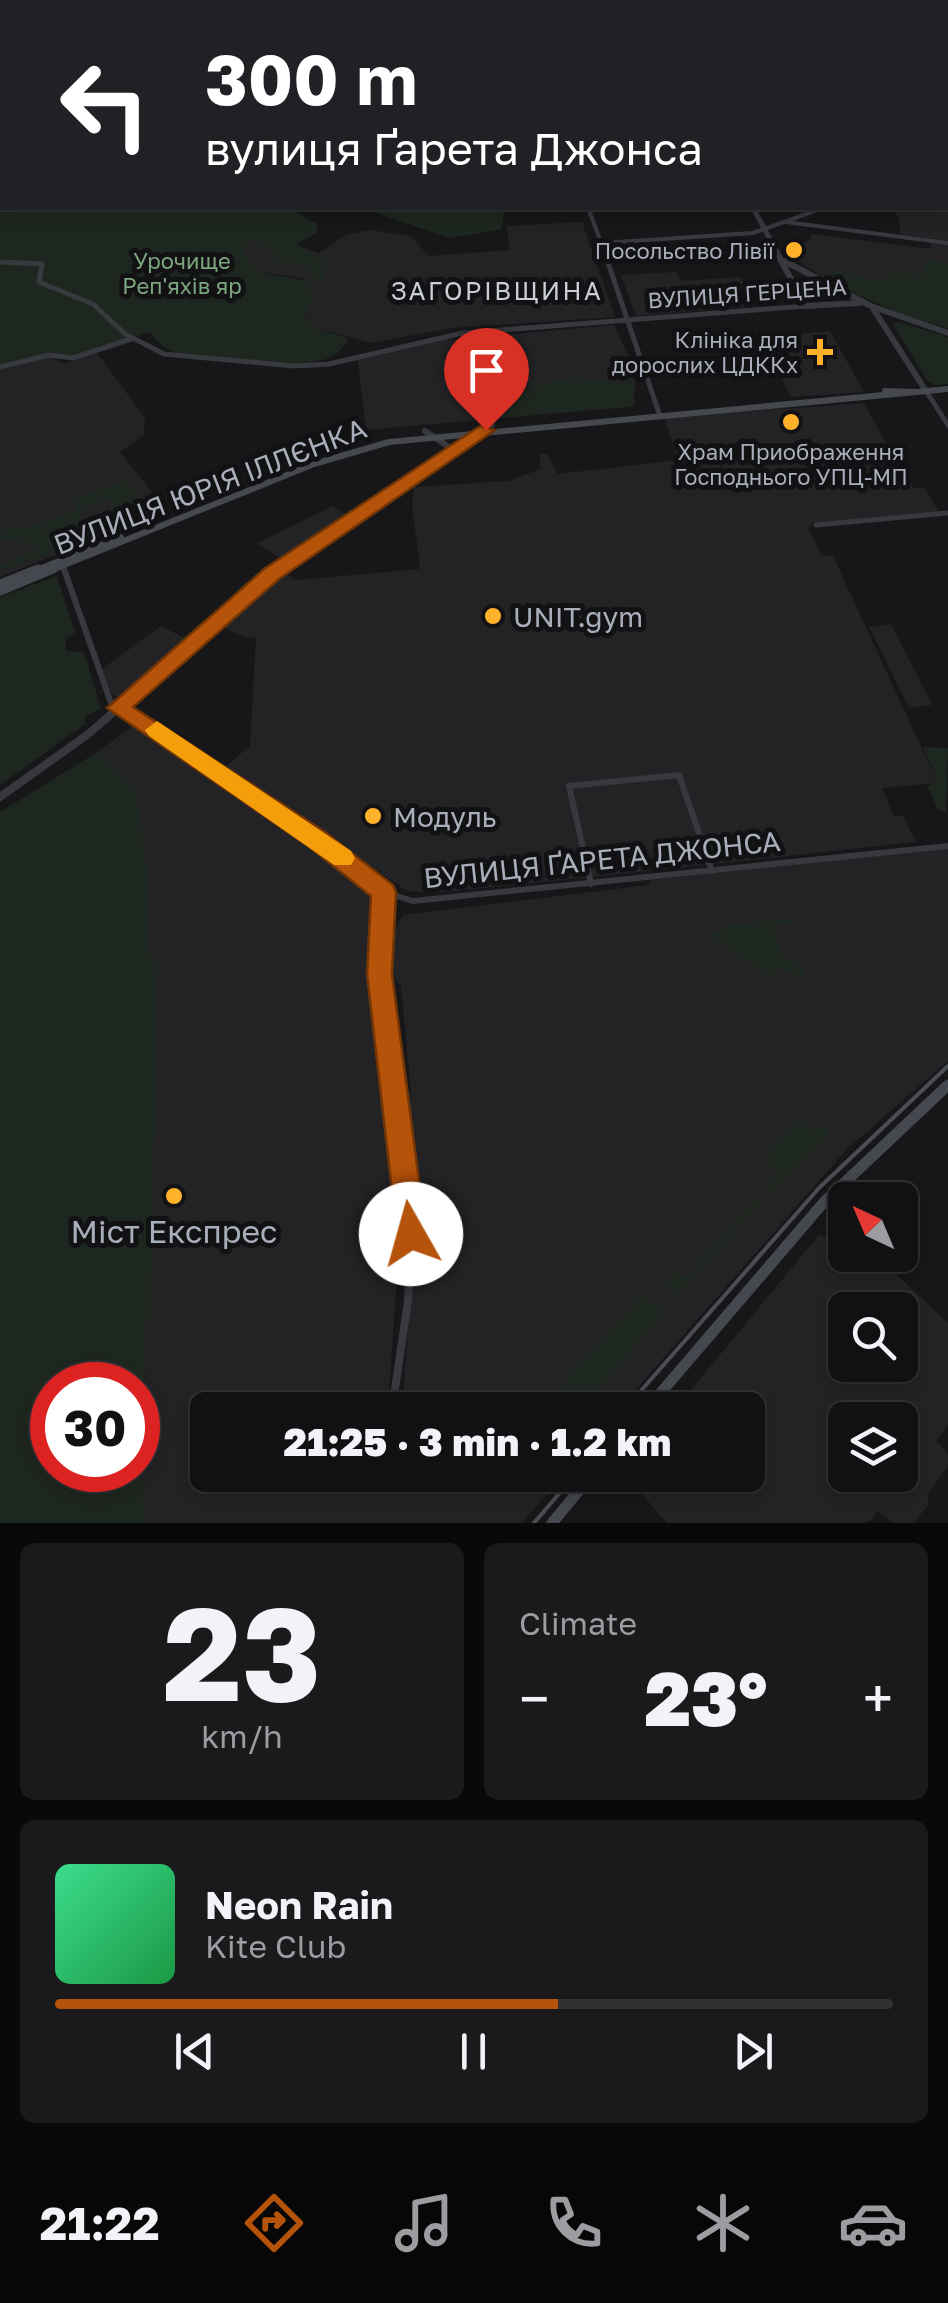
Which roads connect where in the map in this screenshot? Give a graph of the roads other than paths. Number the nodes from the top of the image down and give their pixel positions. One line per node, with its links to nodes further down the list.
1 (589, 210): 6 (street)
2 (754, 210): 5 (street)
3 (818, 210): 4 (street)
4 (785, 222): 5 (street); 7 (street)
5 (766, 230): 6 (street); 8 (street)
6 (602, 243): 12 (street)
7 (948, 243)
8 (782, 260): 10 (street); 11 (street)
9 (0, 262): 14 (street, ВУЛИЦЯ ГЕРЦЕНА)
10 (868, 305): 11 (street, ВУЛИЦЯ ГЕРЦЕНА); 13 (street, ВУЛИЦЯ ГЕРЦЕНА); 17 (street)
11 (806, 306): 12 (street, ВУЛИЦЯ ГЕРЦЕНА)
12 (631, 320): 14 (street, ВУЛИЦЯ ГЕРЦЕНА); 18 (street)
13 (948, 333)
14 (132, 338): 15 (street)
15 (0, 367)
16 (948, 389): 17 (main road, ВУЛИЦЯ ЮРІЯ ІЛЛЄНКА)
17 (922, 391): 18 (main road, ВУЛИЦЯ ЮРІЯ ІЛЛЄНКА); 19 (street)
18 (660, 413): 20 (main road, ВУЛИЦЯ ЮРІЯ ІЛЛЄНКА)
19 (948, 425)
20 (489, 428): 21 (main road, ВУЛИЦЯ ЮРІЯ ІЛЛЄНКА); 22 (street)
21 (428, 433): 22 (street); 25 (main road, ВУЛИЦЯ ЮРІЯ ІЛЛЄНКА)
22 (455, 450): 27 (street)
23 (948, 513): 24 (street)
24 (816, 525)
25 (63, 564): 26 (main road, ВУЛИЦЯ ЮРІЯ ІЛЛЄНКА); 27 (street)
26 (0, 587)
27 (118, 708): 28 (street); 32 (street, ВУЛИЦЯ ҐАРЕТА ДЖОНСА)
28 (0, 797)
29 (948, 846): 30 (street, ВУЛИЦЯ ҐАРЕТА ДЖОНСА)
30 (712, 872): 31 (street, ВУЛИЦЯ ҐАРЕТА ДЖОНСА); 31 (street)
31 (591, 884): 32 (street, ВУЛИЦЯ ҐАРЕТА ДЖОНСА)
32 (384, 892): 34 (street)
33 (948, 1085): 35 (main road)
34 (397, 1392)
35 (661, 1392)
36 (578, 1492): 37 (main road)
37 (552, 1523)

